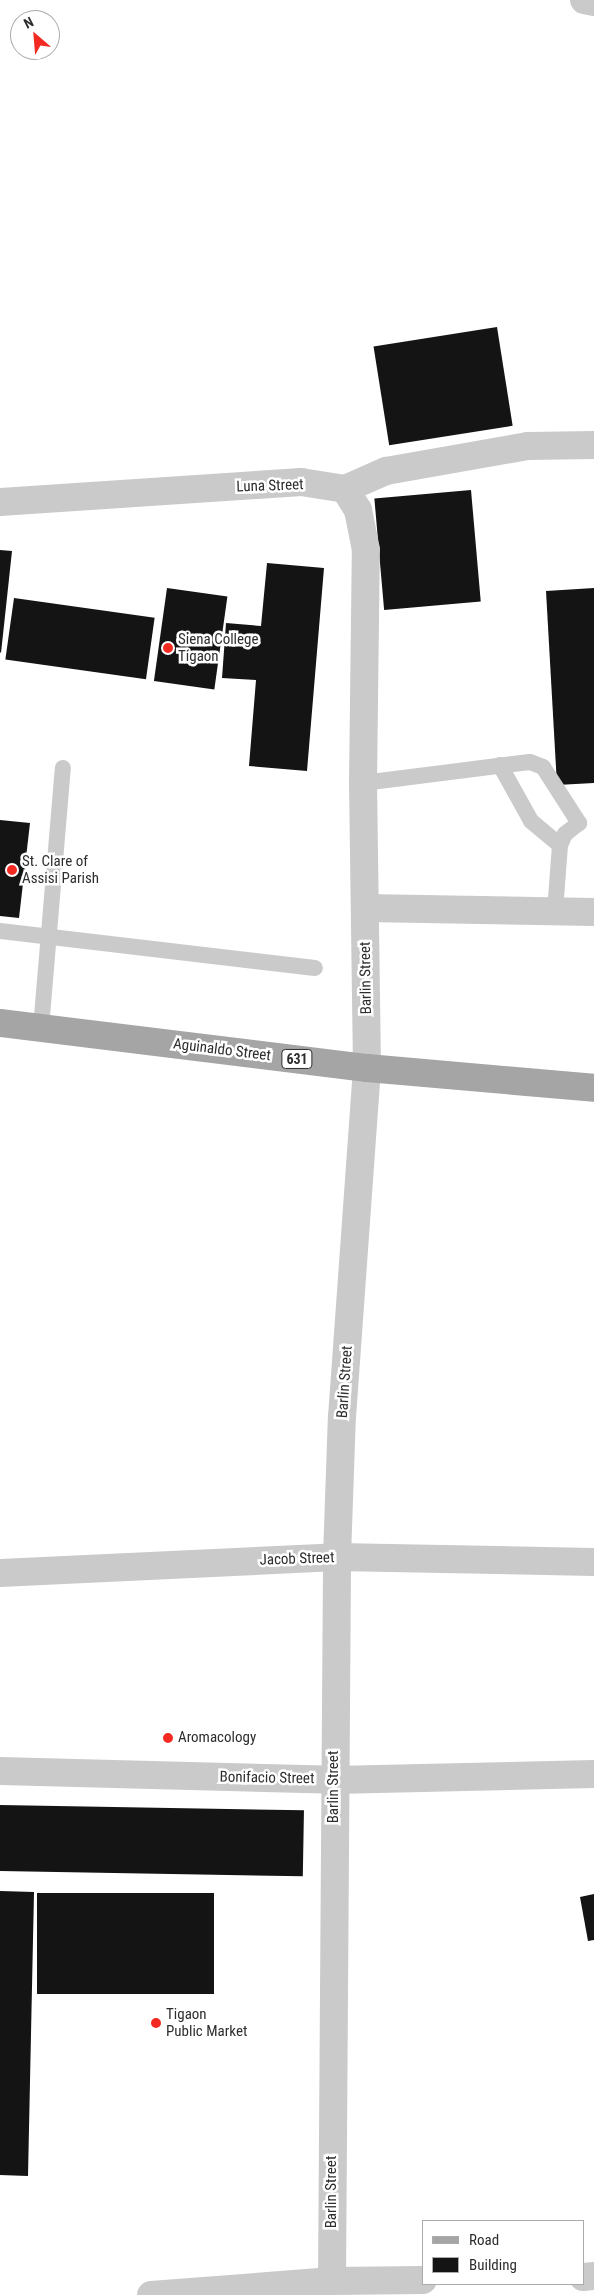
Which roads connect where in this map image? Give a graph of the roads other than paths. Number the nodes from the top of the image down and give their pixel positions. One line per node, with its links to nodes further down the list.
1 (584, 0): 2 (street)
2 (594, 2)
3 (594, 445): 4 (street)
4 (345, 489): 5 (street, Luna Street); 8 (street, Barlin Street)
5 (0, 502)
6 (500, 765): 8 (lane); 9 (lane); 9 (lane)
7 (63, 768): 14 (lane)
8 (363, 783): 10 (street, Barlin Street)
9 (560, 845): 11 (lane)
10 (366, 908): 11 (street); 18 (street, Barlin Street)
11 (555, 912): 12 (street)
12 (594, 912)
13 (0, 931): 14 (lane)
14 (49, 937): 15 (lane); 17 (lane)
15 (315, 968)
16 (0, 1023): 17 (main road, Aguinaldo Street / 631)
17 (41, 1028): 18 (main road, Aguinaldo Street / 631)
18 (367, 1068): 19 (main road, Aguinaldo Street / 631); 20 (street, Barlin Street)
19 (594, 1088)
20 (337, 1557): 21 (street, Jacob Street); 22 (street, Jacob Street); 25 (street, Barlin Street)
21 (594, 1562)
22 (0, 1573)
23 (0, 1772): 25 (street, Bonifacio Street)
24 (594, 1774): 25 (street, Bonifacio Street)
25 (334, 1780): 27 (street, Barlin Street)
26 (422, 2280): 27 (street)
27 (332, 2281): 28 (street)
28 (151, 2295)

